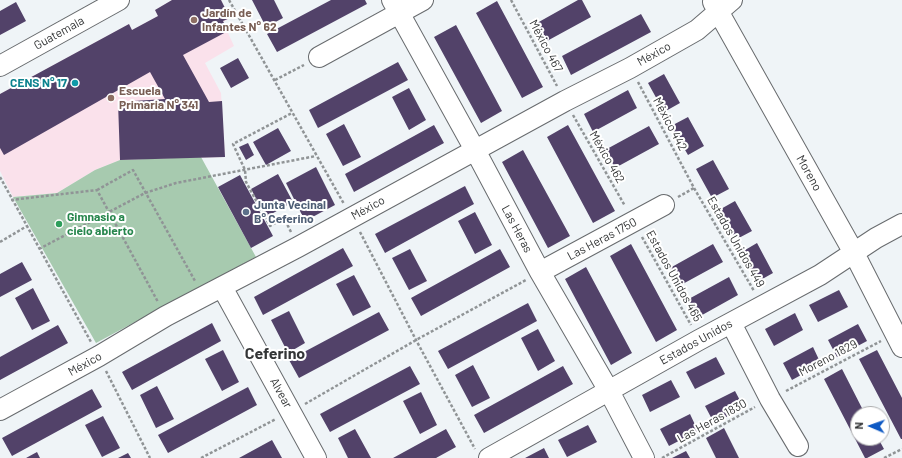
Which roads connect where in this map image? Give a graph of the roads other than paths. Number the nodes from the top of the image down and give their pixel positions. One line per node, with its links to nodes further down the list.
1 (119, 0): 6 (street, Guatemala)
2 (423, 0): 4 (street)
3 (721, 4): 7 (street, México); 10 (street, Moreno)
4 (395, 7): 5 (street); 7 (street, Las Heras)
5 (319, 57)
6 (0, 66)
7 (475, 150): 11 (street, Las Heras); 12 (street, México)
8 (664, 205): 11 (street, Las Heras 1750)
9 (902, 224): 10 (street, Estados Unidos)
10 (854, 253): 13 (street, Estados Unidos); 14 (street, Moreno)
11 (540, 272): 15 (street, Las Heras)
12 (222, 287): 16 (street, México); 18 (street, Alvear)
13 (731, 323): 15 (street, Estados Unidos); 17 (street)
14 (898, 341)
15 (608, 391): 19 (street, Estados Unidos); 20 (street, Las Heras)
16 (0, 410)
17 (798, 446)
18 (316, 458)
19 (489, 458)
20 (644, 458)

